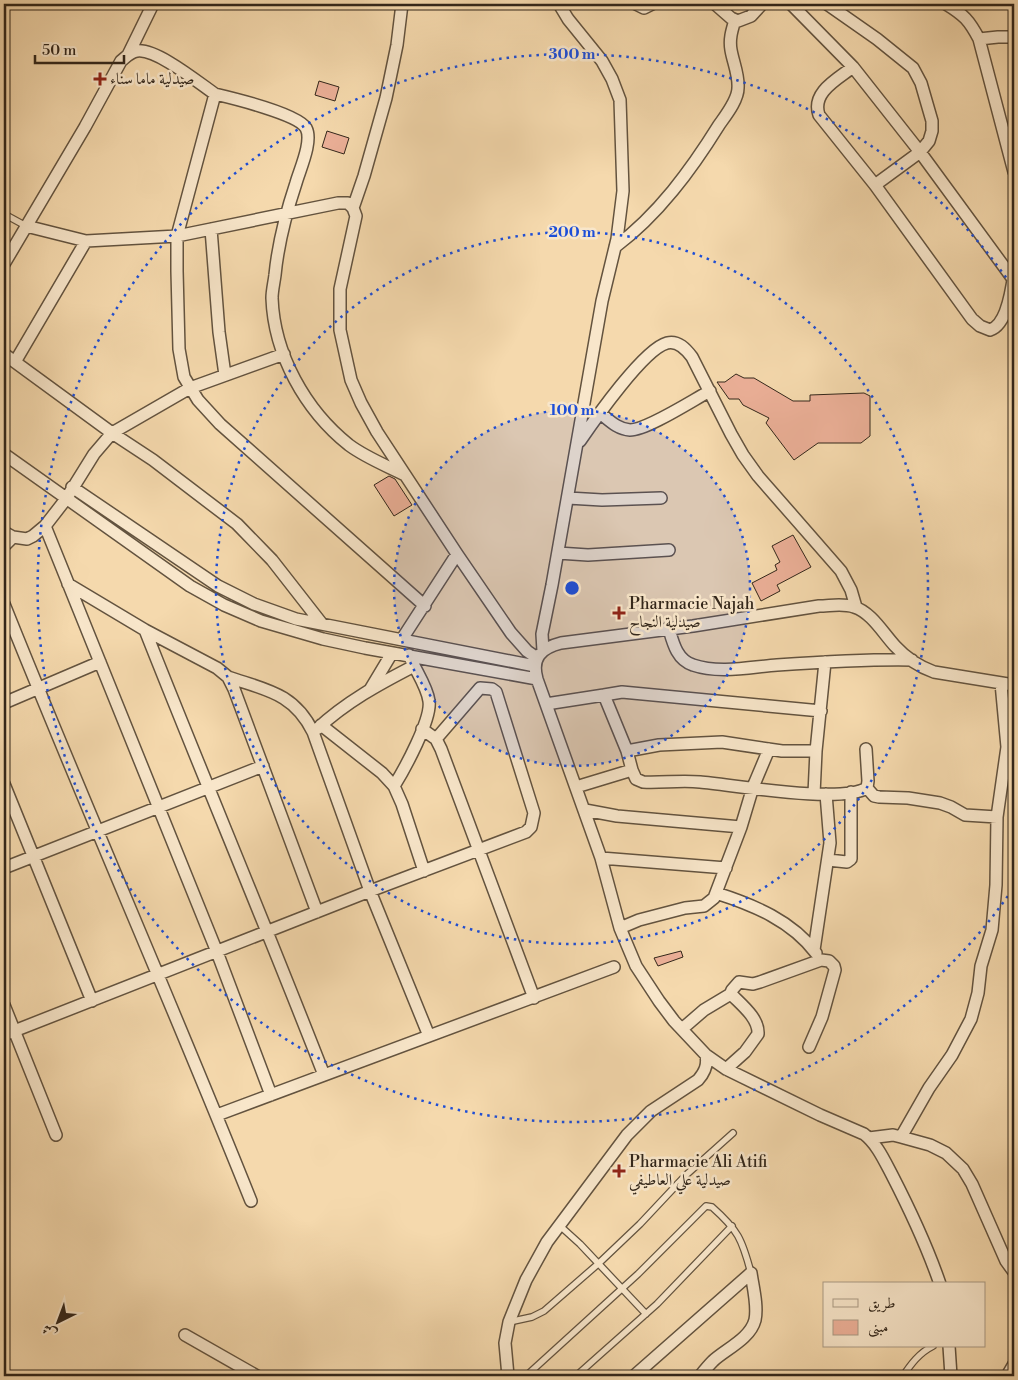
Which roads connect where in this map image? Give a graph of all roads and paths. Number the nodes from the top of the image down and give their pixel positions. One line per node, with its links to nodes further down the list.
1 (153, 4): 14 (street)
2 (402, 4): 20 (street)
3 (559, 4): 27 (street)
4 (636, 4): 5 (street)
5 (652, 4)
6 (715, 4): 11 (street)
7 (762, 4): 11 (street)
8 (791, 4): 15 (street)
9 (827, 4): 17 (street)
10 (946, 4): 13 (street)
11 (735, 20): 27 (street)
12 (1014, 37): 13 (street)
13 (979, 39): 18 (street)
14 (128, 55): 16 (street); 23 (street)
15 (853, 67): 17 (street); 19 (street)
16 (215, 94): 21 (street); 25 (street)
17 (920, 152): 19 (street); 29 (street)
18 (1014, 172)
19 (875, 185): 29 (street)
20 (353, 208): 21 (street); 40 (street)
21 (287, 213): 24 (street); 31 (street)
22 (4, 214): 23 (lane)
23 (26, 226): 26 (street); 28 (street)
24 (212, 229): 25 (street); 33 (street)
25 (177, 236): 26 (street); 34 (street)
26 (86, 242): 32 (street)
27 (615, 246): 38 (street)
28 (4, 264)
29 (1014, 276)
30 (4, 354): 32 (street)
31 (284, 354): 33 (street); 40 (street)
32 (16, 362): 37 (street)
33 (225, 375): 34 (street)
34 (190, 388): 37 (street); 53 (street)
35 (710, 391): 36 (street); 36 (street); 54 (street)
36 (600, 413): 38 (street)
37 (112, 433): 41 (street); 55 (street)
38 (577, 444): 43 (street)
39 (4, 454): 42 (street)
40 (404, 475): 50 (street)
41 (72, 486): 42 (street); 55 (street)
42 (66, 498): 45 (street); 59 (street)
43 (568, 498): 44 (street); 49 (street)
44 (661, 498)
45 (45, 526): 46 (street); 51 (street)
46 (8, 534): 47 (street)
47 (4, 546)
48 (669, 550): 49 (street)
49 (558, 553): 60 (street)
50 (457, 554): 53 (street); 60 (street)
51 (68, 584): 57 (street); 63 (street)
52 (4, 604): 70 (street)
53 (425, 606): 58 (street)
54 (856, 607): 56 (street); 61 (street)
55 (322, 624): 58 (street)
56 (669, 629): 60 (street); 64 (street)
57 (145, 630): 65 (street); 88 (street)
58 (402, 639): 60 (street)
59 (392, 653): 62 (street); 69 (street)
60 (538, 658): 66 (street)
61 (912, 660): 64 (street); 67 (street)
62 (411, 661): 66 (street); 69 (street); 76 (street)
63 (100, 662): 70 (street); 93 (street)
64 (824, 662): 74 (street)
65 (228, 677): 75 (street); 82 (street)
66 (537, 679): 73 (street)
67 (1001, 683): 68 (street); 95 (street)
68 (1014, 685)
69 (371, 688): 75 (street)
70 (38, 689): 72 (street); 97 (street)
71 (604, 695): 73 (street); 74 (street); 80 (street)
72 (4, 703)
73 (546, 704): 86 (street)
74 (821, 711): 81 (street)
75 (317, 729): 85 (street); 105 (street)
76 (422, 730): 77 (street); 85 (street)
77 (436, 739): 98 (street); 98 (street)
78 (768, 749): 80 (street); 81 (street); 87 (street)
79 (866, 749): 89 (street)
80 (627, 751): 83 (street)
81 (816, 751): 91 (street)
82 (263, 766): 88 (street); 107 (street)
83 (632, 770): 86 (street); 87 (street)
84 (4, 784): 99 (street)
85 (394, 786): 104 (street)
86 (576, 787): 94 (street)
87 (753, 787): 91 (street); 96 (street)
88 (208, 788): 93 (street); 109 (street)
89 (867, 788): 90 (street); 95 (street)
90 (852, 792): 92 (street); 101 (street)
91 (814, 794): 92 (street)
92 (826, 794): 101 (street)
93 (158, 807): 97 (street); 111 (street)
94 (585, 810): 96 (street); 100 (street)
95 (998, 816): 130 (street)
96 (741, 827): 103 (street)
97 (98, 832): 99 (street); 114 (street)
98 (479, 851): 104 (street); 116 (street)
99 (33, 856): 102 (street); 117 (street)
100 (601, 858): 103 (street); 108 (street)
101 (828, 860): 110 (street)
102 (4, 868)
103 (726, 868): 106 (street)
104 (424, 871): 105 (street)
105 (370, 891): 107 (street); 121 (street)
106 (716, 893): 108 (street); 110 (street)
107 (317, 912): 109 (street)
108 (620, 928): 119 (street)
109 (268, 931): 111 (street); 125 (street)
110 (814, 950): 112 (street)
111 (217, 952): 114 (street); 126 (street)
112 (821, 960): 115 (street); 122 (street)
113 (614, 967): 116 (street)
114 (159, 975): 117 (street); 127 (street)
115 (730, 995): 119 (street); 124 (street)
116 (534, 998): 121 (street)
117 (92, 1001): 120 (street)
118 (4, 1005): 120 (street)
119 (682, 1029): 123 (street)
120 (9, 1033): 129 (street)
121 (428, 1036): 125 (street)
122 (809, 1046)
123 (706, 1055): 124 (street); 133 (street)
124 (726, 1069): 131 (street)
125 (324, 1075): 126 (street)
126 (271, 1095): 127 (street)
127 (217, 1115): 132 (street)
128 (733, 1133): 135 (lane)
129 (56, 1135)
130 (901, 1137): 131 (street); 136 (street)
131 (869, 1138): 138 (street)
132 (251, 1201)
133 (559, 1225): 135 (lane); 141 (street)
134 (732, 1226): 137 (lane); 139 (lane); 140 (lane)
135 (598, 1264): 139 (lane); 141 (lane)
136 (1014, 1272)
137 (750, 1273): 150 (street); 151 (street)
138 (939, 1282)
139 (622, 1288): 140 (lane); 148 (lane)
140 (646, 1314): 149 (lane)
141 (509, 1322): 147 (street)
142 (185, 1335): 146 (street)
143 (930, 1348): 152 (lane)
144 (949, 1348): 153 (street)
145 (1014, 1364): 154 (street)
146 (257, 1376)
147 (508, 1376)
148 (526, 1376)
149 (576, 1376)
150 (634, 1376)
151 (700, 1376)
152 (902, 1376)
153 (951, 1376)
154 (1007, 1376)

